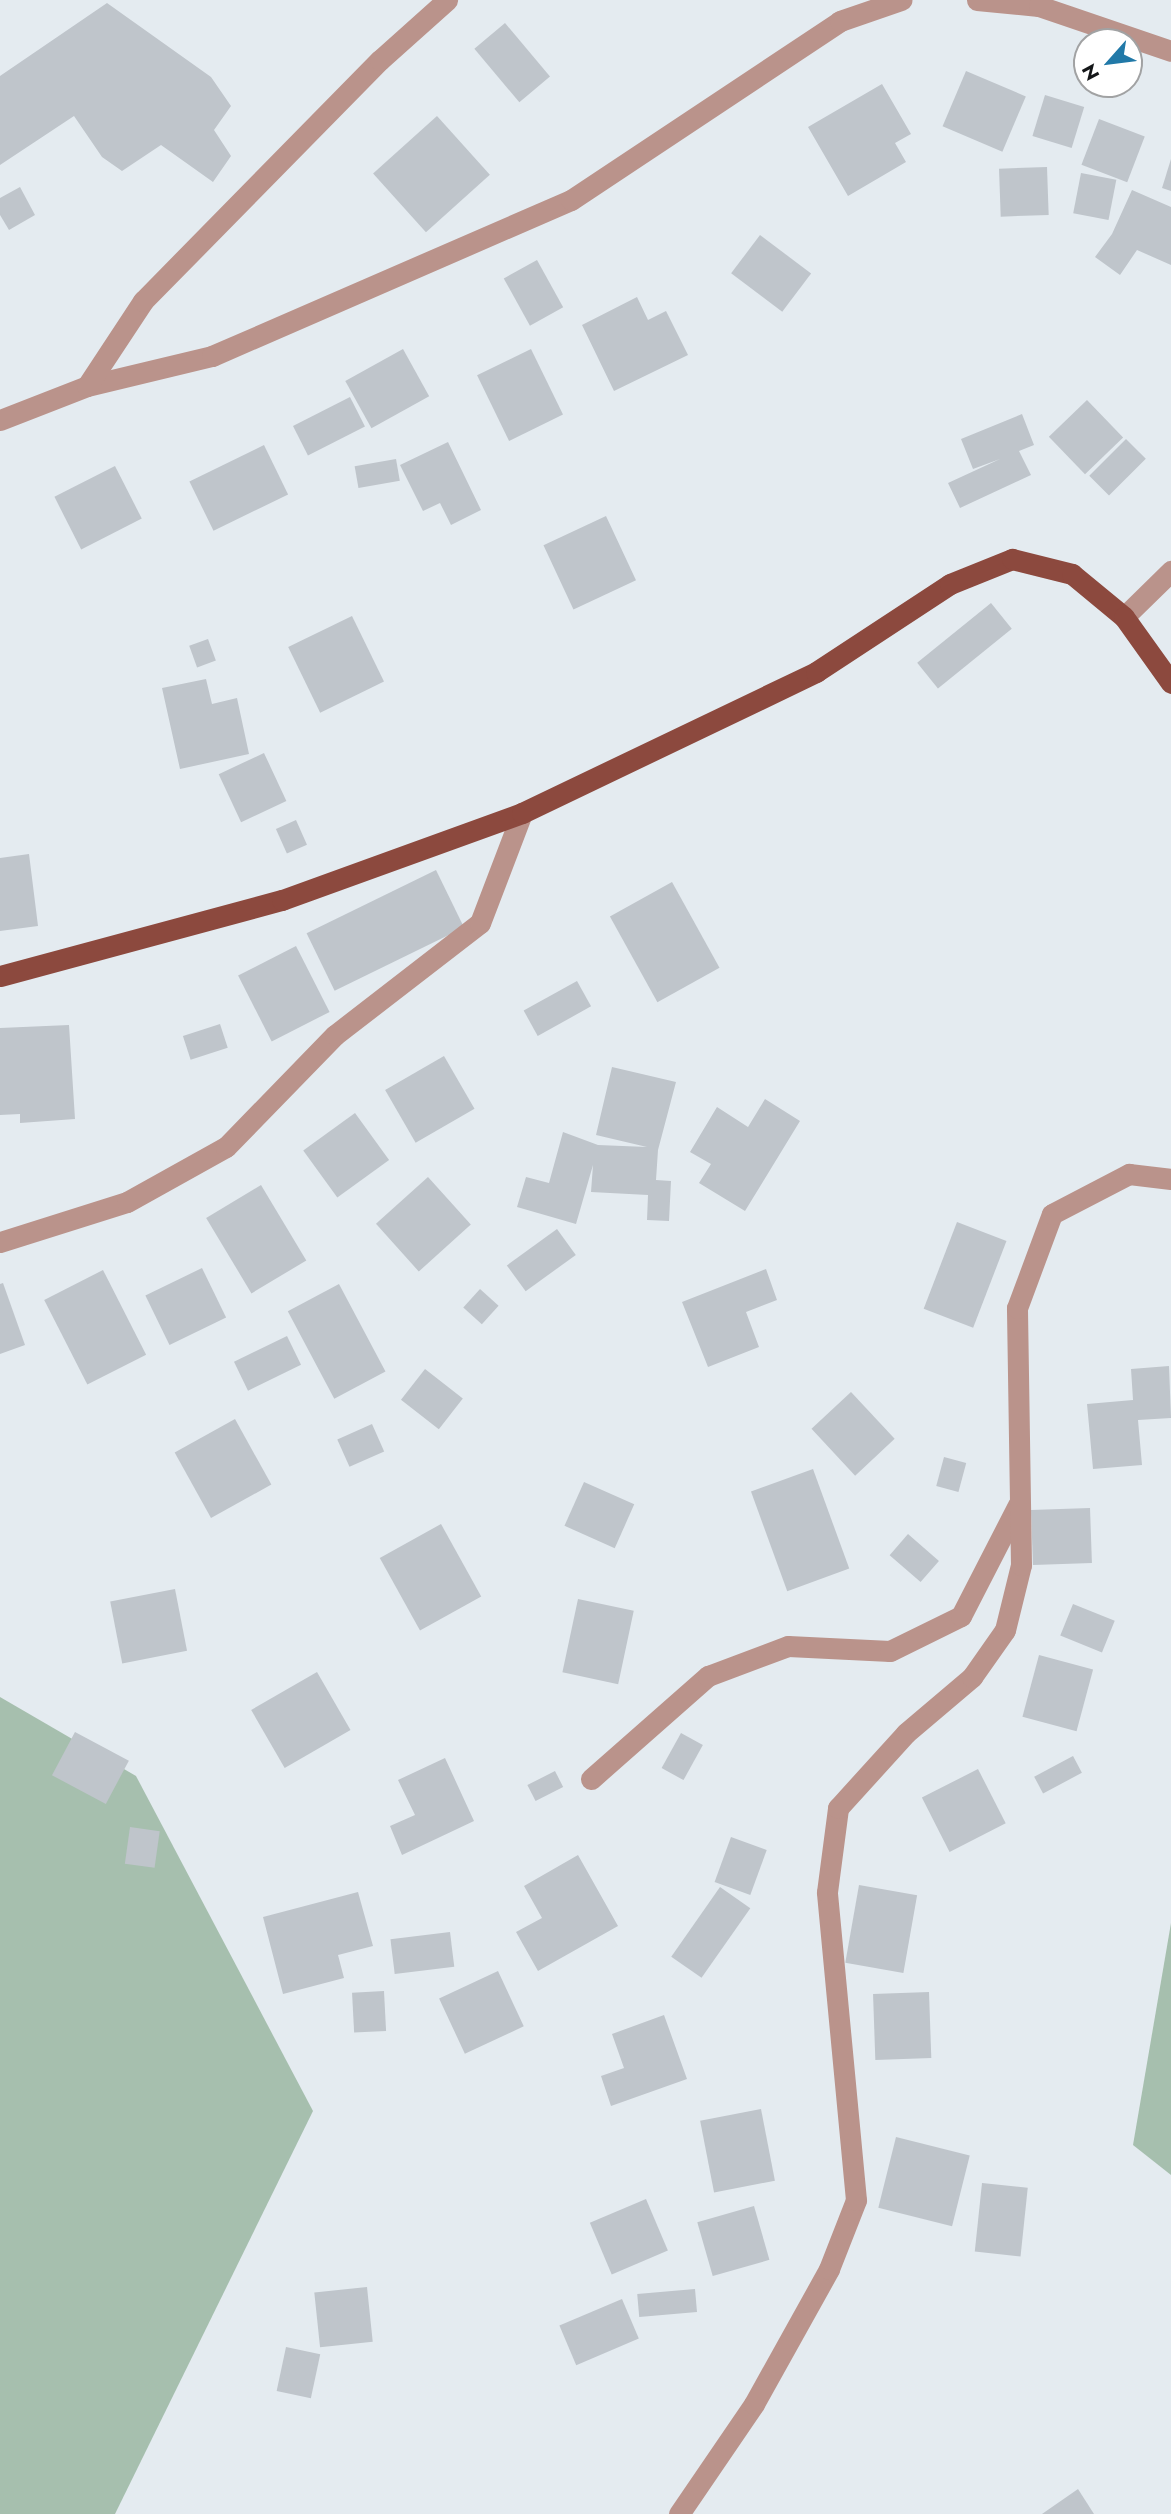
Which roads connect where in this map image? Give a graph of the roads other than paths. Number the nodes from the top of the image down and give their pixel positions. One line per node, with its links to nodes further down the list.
1 (447, 0): 5 (street)
2 (901, 0): 5 (street)
3 (977, 0): 4 (street)
4 (1171, 51)
5 (88, 386): 6 (street)
6 (0, 419)
7 (1171, 571): 8 (street)
8 (1124, 617): 9 (main road); 10 (main road)
9 (1171, 683)
10 (522, 813): 11 (main road); 13 (street)
11 (0, 976)
12 (1171, 1178): 14 (street)
13 (0, 1242)
14 (1021, 1500): 15 (street); 16 (street)
15 (591, 1779)
16 (679, 2514)

